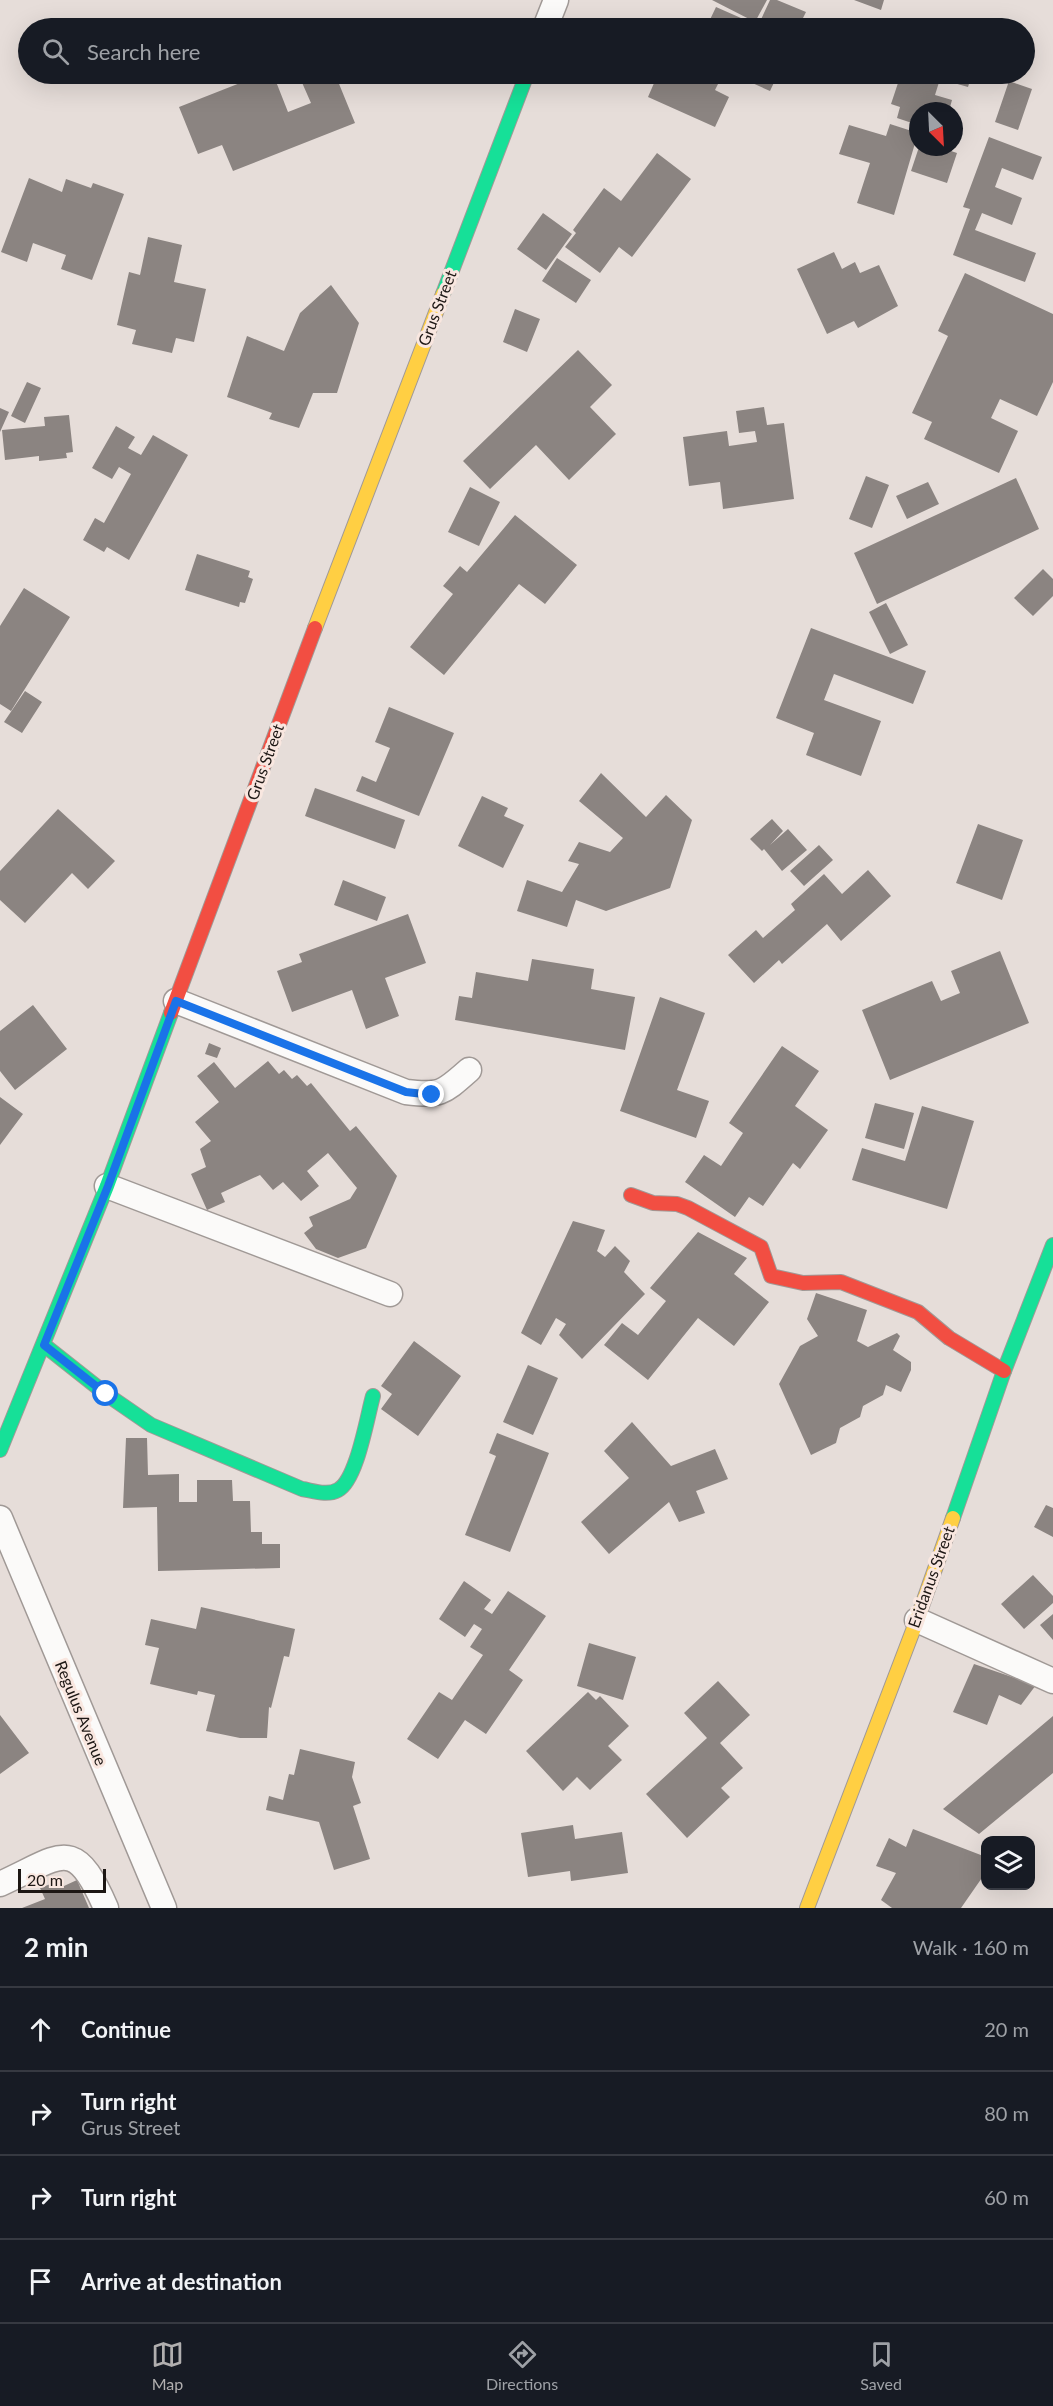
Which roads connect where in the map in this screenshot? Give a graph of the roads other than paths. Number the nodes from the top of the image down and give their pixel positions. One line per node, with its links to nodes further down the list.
1 (556, 0): 2 (street)
2 (548, 18)
3 (523, 84): 4 (street, Grus Street)
4 (176, 1001): 5 (street); 6 (street, Grus Street)
5 (469, 1070)
6 (108, 1186): 9 (street); 10 (street, Grus Street)
7 (631, 1195): 11 (street)
8 (1053, 1245): 11 (street, Eridanus Street)
9 (390, 1294)
10 (44, 1345): 12 (street); 13 (street, Grus Street)
11 (1004, 1371): 15 (street, Eridanus Street)
12 (373, 1396)
13 (0, 1450)
14 (0, 1518): 19 (street, Regulus Avenue)
15 (917, 1620): 16 (street); 20 (street, Eridanus Street)
16 (1053, 1681)
17 (0, 1884): 18 (street)
18 (106, 1908)
19 (164, 1908)
20 (807, 1908)

